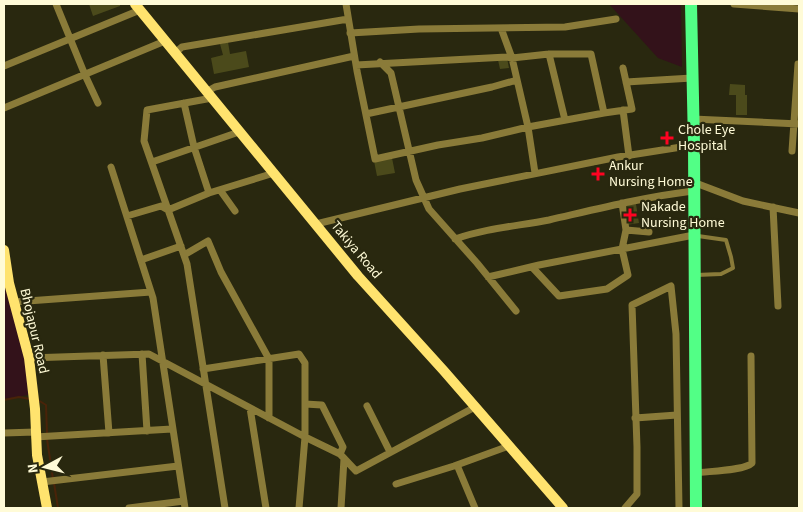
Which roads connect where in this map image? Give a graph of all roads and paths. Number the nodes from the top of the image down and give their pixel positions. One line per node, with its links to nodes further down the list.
1 (56, 4): 12 (street)
2 (346, 4): 8 (street)
3 (691, 4): 24 (highway)
4 (734, 4): 5 (street)
5 (763, 5): 7 (street)
6 (138, 7): 12 (street); 13 (main road, Takiya Road)
7 (799, 9)
8 (348, 19): 11 (street); 14 (street)
9 (616, 19): 10 (street)
10 (501, 28): 11 (street); 17 (street)
11 (350, 33): 16 (street)
12 (71, 40): 21 (street); 23 (street)
13 (165, 40): 14 (main road, Takiya Road); 23 (street)
14 (175, 53): 27 (main road, Takiya Road)
15 (548, 54): 17 (street); 33 (street); 36 (street)
16 (354, 56): 19 (street); 27 (street)
17 (512, 58): 18 (street); 25 (street)
18 (380, 62): 19 (street); 30 (street)
19 (356, 64): 34 (street)
20 (798, 64): 37 (street)
21 (4, 66)
22 (623, 68): 26 (street)
23 (84, 75): 28 (street); 31 (street)
24 (692, 78): 26 (street); 35 (highway)
25 (516, 80): 30 (street); 38 (street)
26 (626, 82): 32 (street)
27 (209, 95): 29 (street); 39 (main road, Takiya Road)
28 (98, 103)
29 (184, 103): 41 (street); 45 (street)
30 (400, 106): 34 (street); 43 (street)
31 (4, 108)
32 (623, 110): 33 (street); 44 (street)
33 (604, 113): 36 (street)
34 (366, 114): 43 (street)
35 (693, 119): 37 (street); 40 (highway)
36 (565, 120): 38 (street)
37 (797, 124): 42 (street)
38 (528, 127): 43 (street); 48 (street)
39 (239, 132): 41 (street); 47 (main road, Takiya Road)
40 (694, 145): 44 (street); 49 (highway)
41 (194, 147): 45 (street); 51 (street)
42 (792, 151)
43 (409, 152): 52 (street)
44 (629, 156): 48 (street)
45 (152, 162): 55 (street)
46 (112, 167): 58 (street)
47 (274, 174): 50 (street); 59 (main road, Takiya Road)
48 (535, 174): 52 (street)
49 (693, 186): 53 (street); 54 (street); 62 (highway)
50 (220, 190): 51 (street); 56 (street)
51 (209, 193): 55 (street)
52 (424, 198): 59 (street); 63 (street)
53 (622, 203): 60 (street); 63 (street)
54 (773, 207): 57 (street); 75 (street)
55 (168, 210): 58 (street); 64 (street)
56 (235, 211)
57 (799, 213)
58 (127, 216): 68 (street)
59 (316, 224): 87 (main road, Takiya Road)
60 (626, 230): 61 (street); 65 (street)
61 (648, 232)
62 (694, 235): 65 (street); 70 (highway); 70 (lane)
63 (455, 239): 71 (street)
64 (181, 246): 67 (street); 68 (street)
65 (622, 249): 69 (street); 69 (street)
66 (4, 250): 72 (main road, Bhojapur Road)
67 (184, 256): 81 (street); 83 (street)
68 (141, 260): 73 (street)
69 (532, 267): 71 (street)
70 (694, 275): 103 (highway)
71 (488, 277): 76 (street)
72 (7, 284): 74 (main road, Bhojapur Road)
73 (151, 292): 74 (street); 82 (street)
74 (14, 302): 80 (main road, Bhojapur Road)
75 (778, 306)
76 (516, 311)
77 (142, 354): 78 (street); 82 (street); 93 (street)
78 (103, 355): 80 (street); 95 (street)
79 (751, 356): 103 (street)
80 (29, 358): 96 (main road, Bhojapur Road)
81 (269, 359): 83 (street); 85 (street); 90 (street)
82 (162, 361): 84 (street); 92 (street)
83 (203, 369): 84 (street)
84 (205, 384): 88 (street); 109 (street)
85 (305, 404): 97 (street); 100 (street)
86 (367, 406): 99 (street)
87 (475, 407): 98 (main road, Takiya Road); 99 (street)
88 (250, 408): 90 (street); 110 (street)
89 (677, 415): 91 (street); 91 (street); 116 (street)
90 (269, 418): 97 (street)
91 (635, 418): 115 (street)
92 (172, 429): 93 (street); 102 (street)
93 (147, 431): 95 (street)
94 (4, 432): 96 (street)
95 (109, 433): 96 (street)
96 (37, 435): 104 (main road, Bhojapur Road)
97 (305, 437): 100 (street); 111 (street)
98 (509, 446): 101 (street); 114 (main road, Takiya Road)
99 (390, 452): 100 (street)
100 (342, 456): 112 (street)
101 (457, 465): 105 (street); 113 (street)
102 (178, 466): 104 (street); 106 (street)
103 (695, 473): 117 (highway)
104 (45, 482): 107 (main road, Bhojapur Road)
105 (396, 484)
106 (185, 505): 108 (street)
107 (47, 508)
108 (128, 508)
109 (225, 508)
110 (266, 508)
111 (299, 508)
112 (340, 508)
113 (475, 508)
114 (563, 508)
115 (625, 508)
116 (679, 508)
117 (696, 508)

